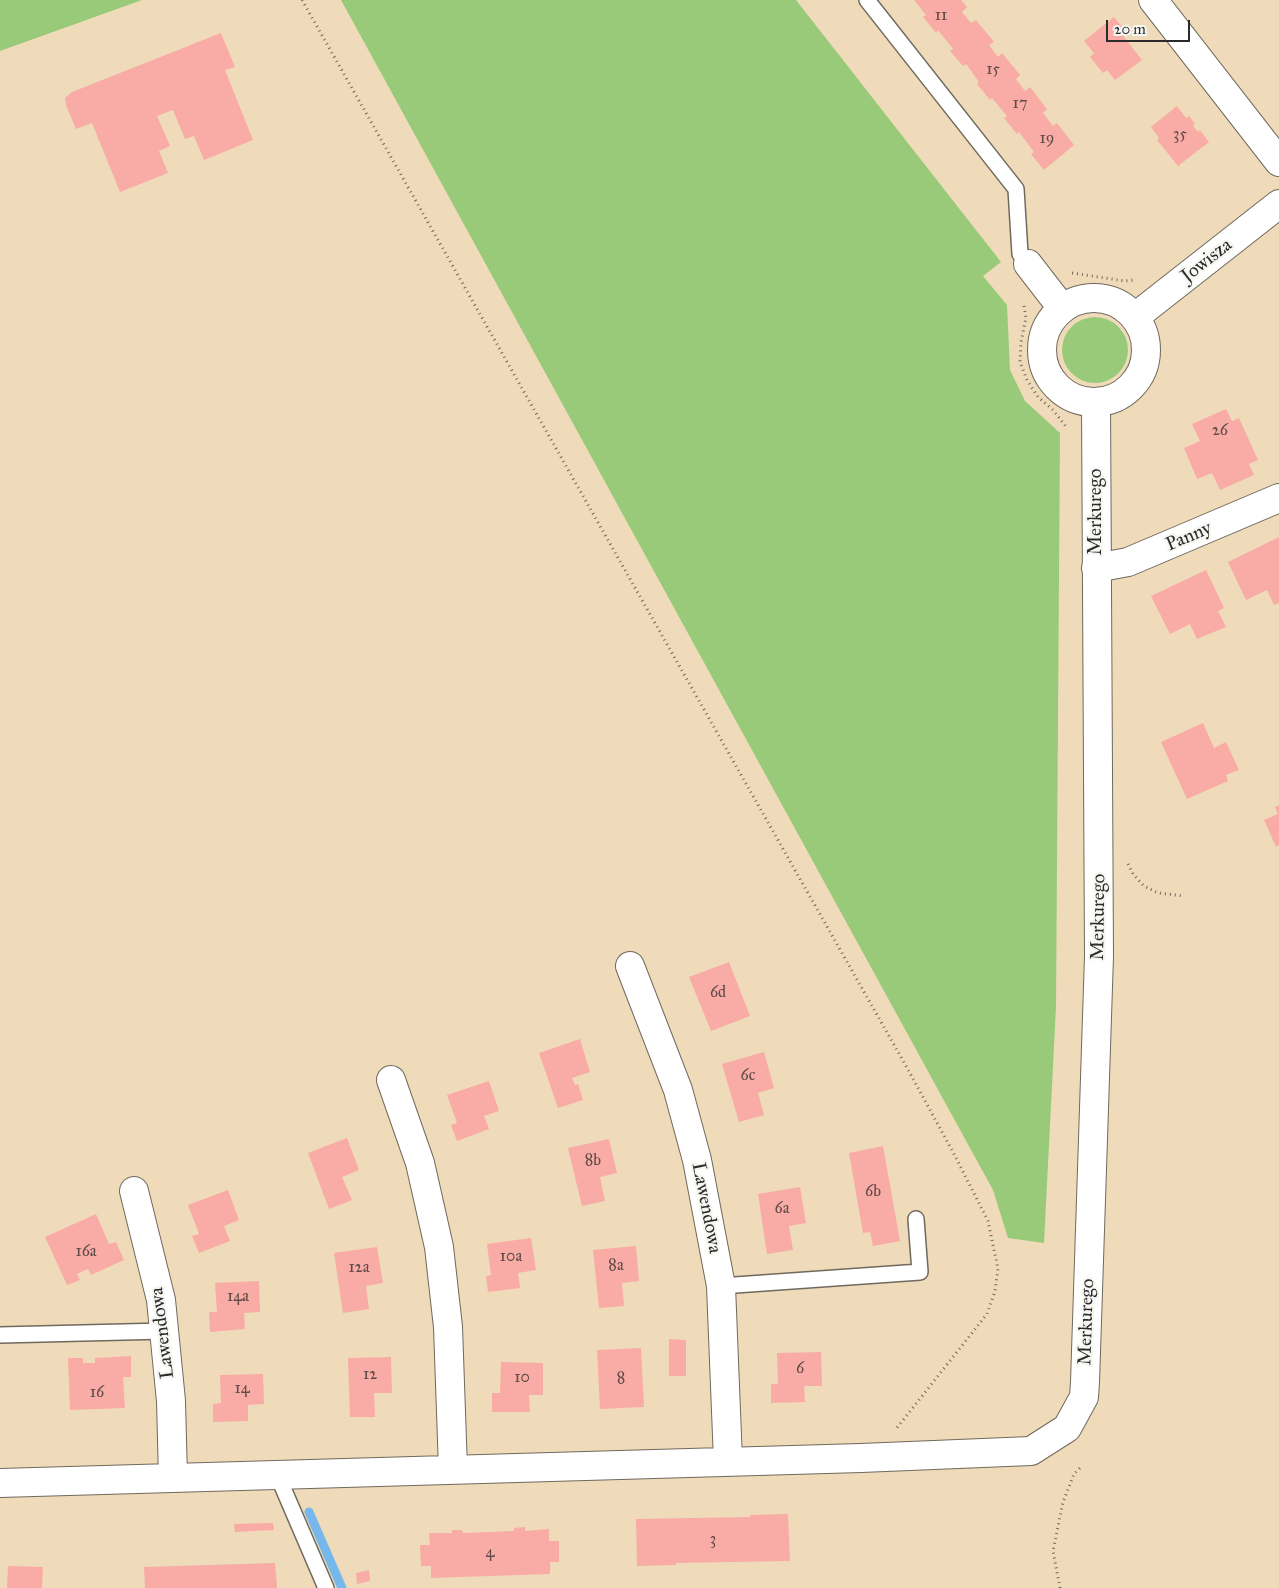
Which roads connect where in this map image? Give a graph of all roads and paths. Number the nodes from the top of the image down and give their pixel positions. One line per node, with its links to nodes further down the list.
1 (302, 0): 25 (path)
2 (867, 0): 6 (lane)
3 (1153, 0): 4 (street)
4 (1279, 162)
5 (1279, 204): 11 (street, Jowisza)
6 (1028, 264): 10 (street)
7 (1070, 272): 8 (path)
8 (1142, 278)
9 (1022, 300): 13 (path)
10 (1062, 308): 11 (street); 12 (street)
11 (1135, 317): 12 (street)
12 (1096, 402): 15 (street, Merkurego)
13 (1070, 436)
14 (1279, 498): 15 (street, Panny)
15 (1096, 568): 26 (street, Merkurego)
16 (1126, 860): 17 (path)
17 (1184, 896)
18 (630, 966): 22 (street, Lawendowa)
19 (390, 1080): 28 (street)
20 (134, 1191): 23 (street, Lawendowa)
21 (916, 1219): 22 (lane)
22 (720, 1286): 26 (street, Lawendowa)
23 (165, 1331): 24 (lane); 30 (street, Lawendowa)
24 (0, 1335)
25 (904, 1431)
26 (728, 1461): 28 (street)
27 (1081, 1467): 33 (path)
28 (453, 1469): 29 (street)
29 (277, 1474): 30 (street); 32 (lane)
30 (173, 1478): 31 (street)
31 (0, 1483)
32 (326, 1588)
33 (1060, 1588)

